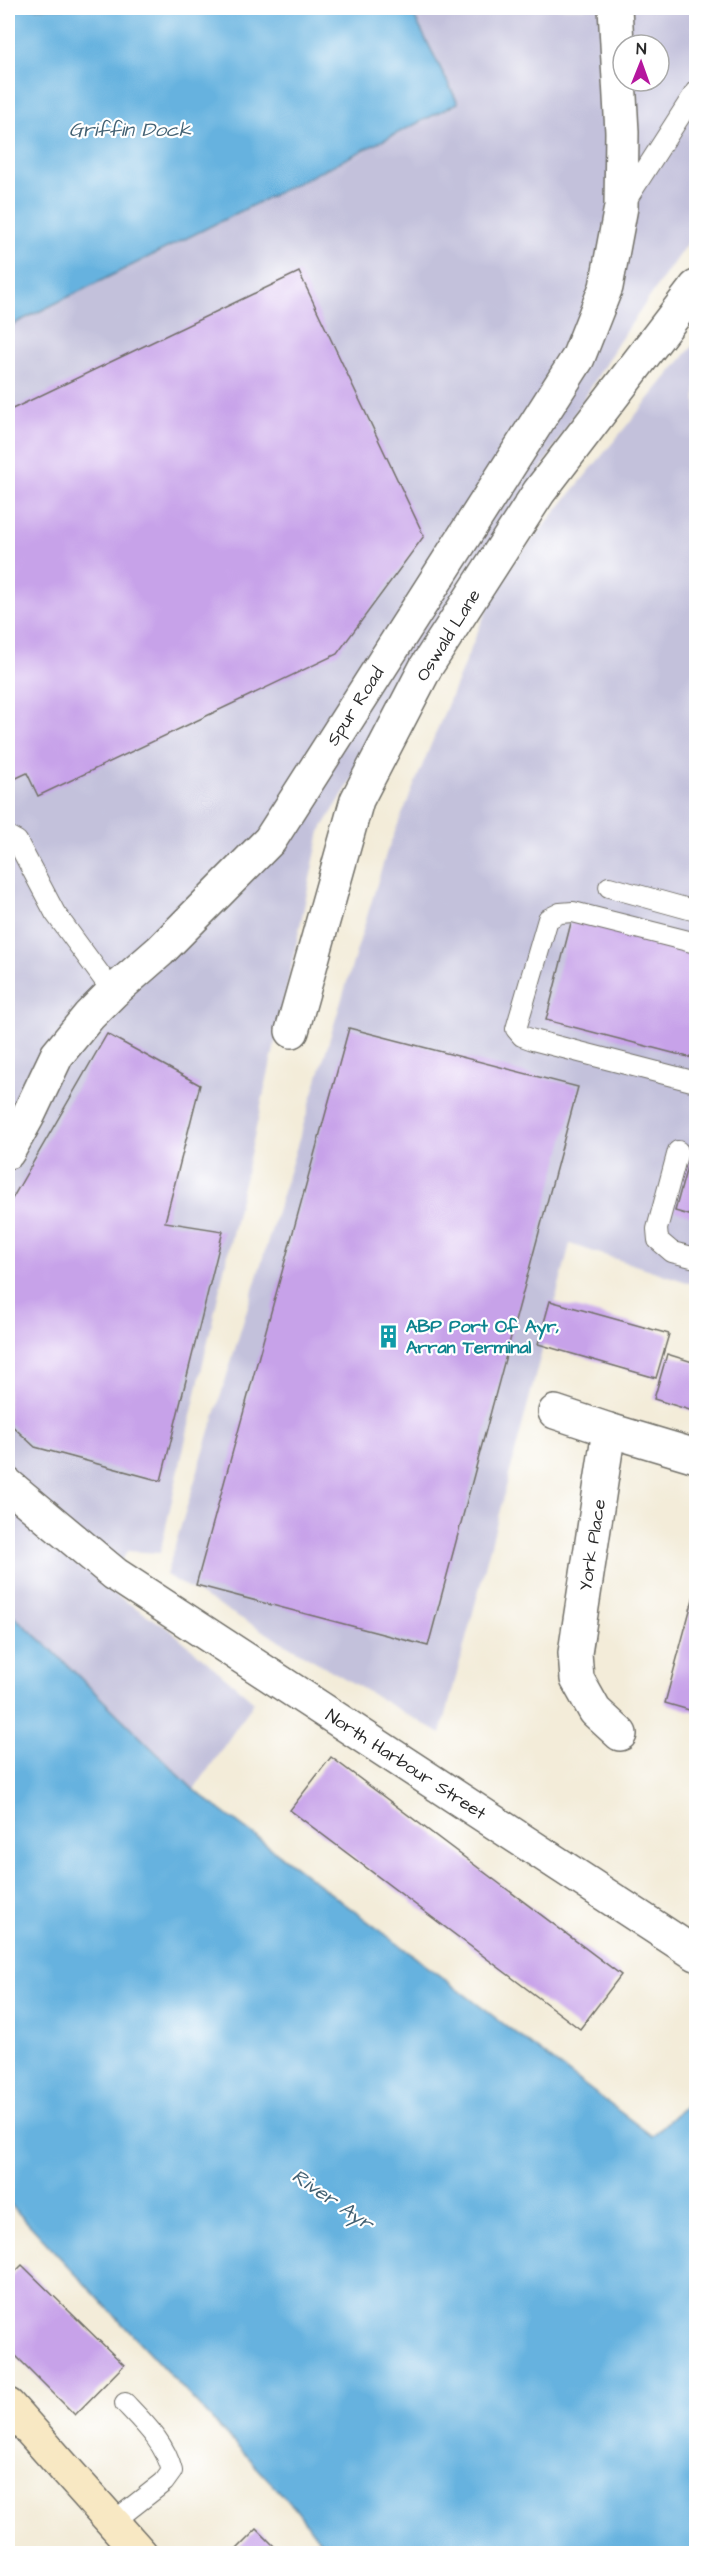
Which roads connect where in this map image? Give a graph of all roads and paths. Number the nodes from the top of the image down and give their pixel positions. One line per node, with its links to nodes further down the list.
1 (615, 8): 3 (street, Spur Road)
2 (696, 91): 3 (lane)
3 (621, 207): 9 (street, Spur Road)
4 (696, 287): 10 (street, Oswald Lane)
5 (8, 836): 9 (lane)
6 (609, 887): 7 (lane)
7 (696, 911)
8 (696, 943): 11 (lane)
9 (113, 992): 13 (street, Spur Road)
10 (292, 1031)
11 (696, 1082)
12 (678, 1150): 14 (lane)
13 (8, 1152)
14 (696, 1258)
15 (555, 1412): 16 (street)
16 (609, 1430): 17 (street); 19 (street, York Place)
17 (696, 1456)
18 (8, 1485): 20 (street, North Harbour Street)
19 (621, 1734)
20 (696, 1954)
21 (125, 2403): 23 (lane)
22 (8, 2405): 23 (main road)
23 (113, 2522): 24 (main road)
24 (141, 2553)

